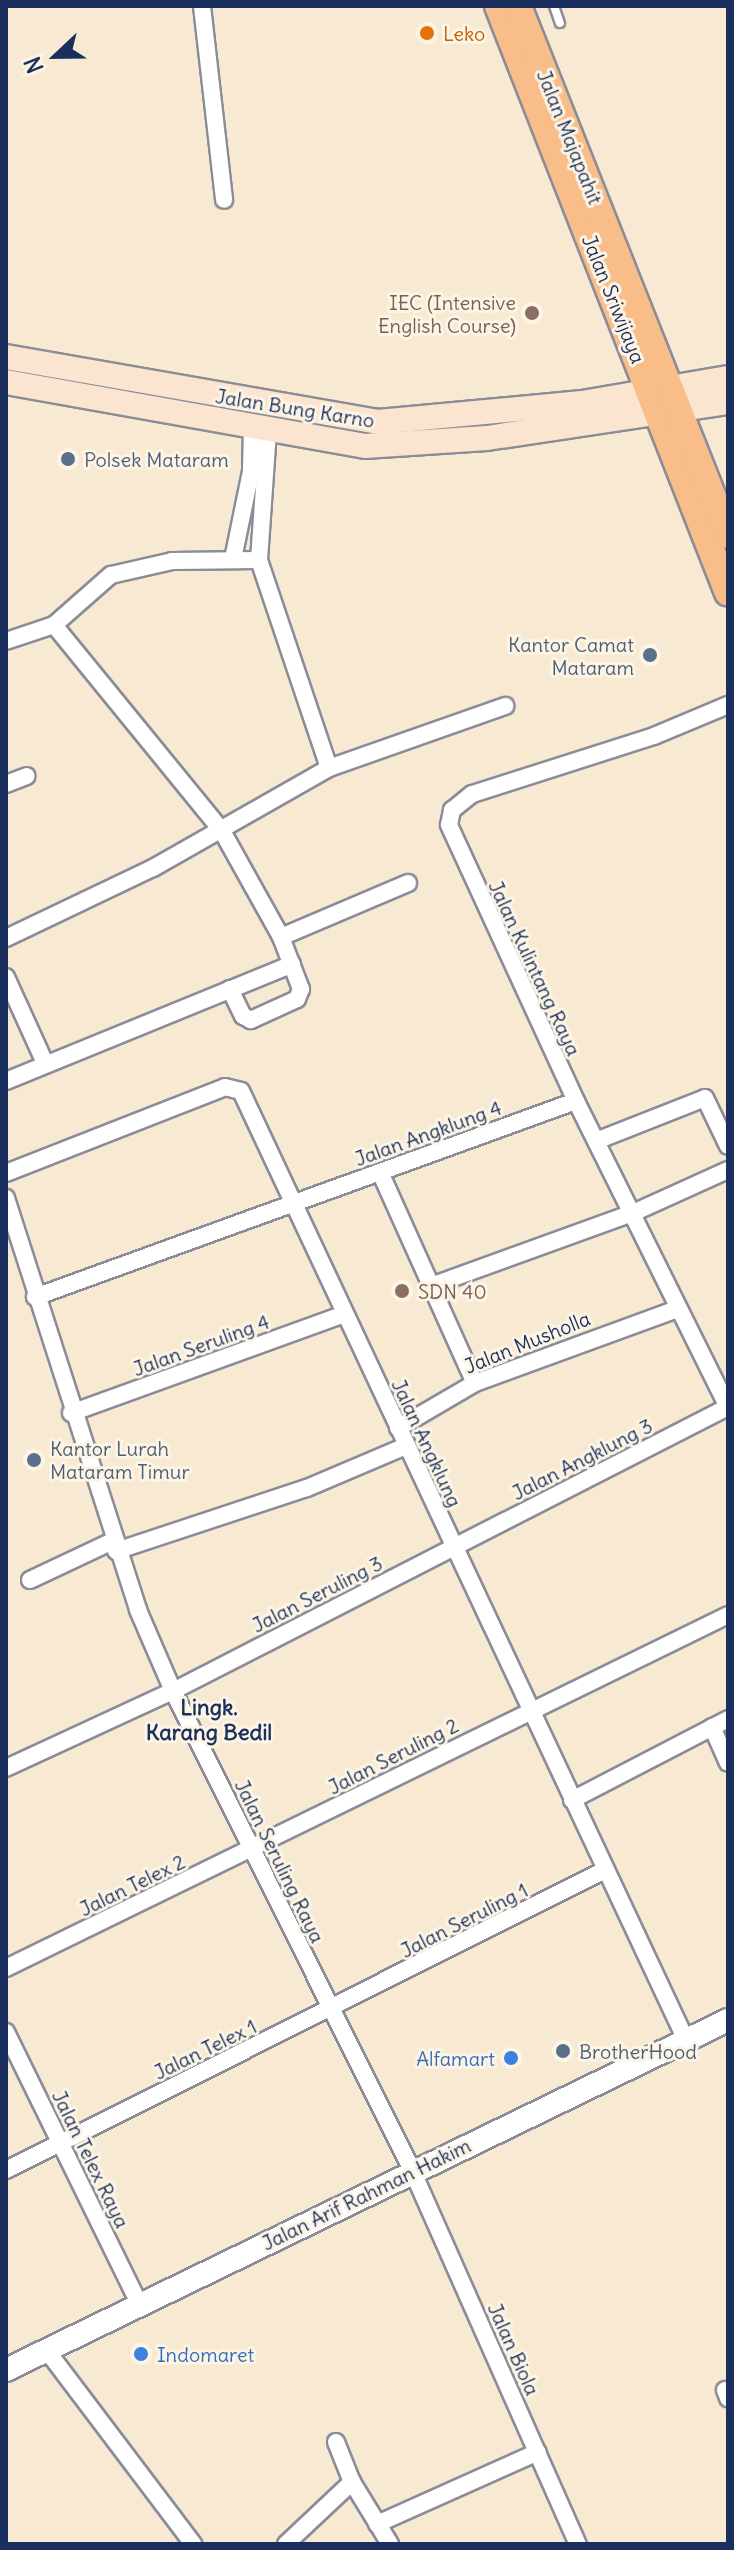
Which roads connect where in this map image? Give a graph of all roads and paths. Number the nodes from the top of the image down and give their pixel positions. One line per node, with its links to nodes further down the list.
1 (202, 6): 6 (street)
2 (498, 6): 12 (main road, Jalan Sriwijaya)
3 (518, 6): 12 (main road, Jalan Majapahit)
4 (554, 6): 5 (lane)
5 (560, 23)
6 (224, 200)
7 (6, 357): 8 (main road, Jalan Bung Karno)
8 (35, 362): 10 (main road); 13 (main road, Jalan Bung Karno)
9 (728, 378): 12 (main road, Jalan Bung Karno)
10 (18, 384): 14 (main road)
11 (728, 402): 12 (main road)
12 (667, 403): 13 (main road, Jalan Bung Karno); 15 (main road); 16 (main road, Jalan Majapahit); 19 (main road, Jalan Sriwijaya)
13 (347, 420): 15 (main road)
14 (260, 429): 15 (main road); 17 (street); 18 (street)
15 (344, 445)
16 (728, 535)
17 (233, 559): 18 (street); 20 (street)
18 (259, 560): 24 (street)
19 (728, 593)
20 (54, 625): 21 (street); 27 (street)
21 (6, 641)
22 (728, 705): 36 (street, Jalan Kulintang Raya)
23 (505, 706): 24 (street)
24 (329, 768): 27 (street)
25 (27, 776): 26 (street)
26 (6, 784)
27 (222, 831): 29 (street); 30 (street)
28 (408, 883): 29 (street)
29 (281, 937): 31 (street)
30 (6, 938)
31 (292, 964): 33 (street); 33 (street)
32 (6, 977): 34 (street)
33 (230, 989): 34 (street)
34 (45, 1063): 35 (street)
35 (6, 1081)
36 (576, 1101): 37 (street, Jalan Kulintang Raya); 40 (street, Jalan Angklung 4)
37 (596, 1141): 38 (street); 44 (street, Jalan Kulintang Raya)
38 (728, 1146)
39 (728, 1170): 44 (street)
40 (380, 1172): 43 (street, Jalan Angklung 4); 45 (street)
41 (6, 1173): 43 (street, Jalan Angklung)
42 (6, 1198): 46 (street, Jalan Seruling Raya)
43 (294, 1203): 46 (street, Jalan Angklung 4); 48 (street, Jalan Angklung)
44 (633, 1213): 45 (street); 47 (street, Jalan Kulintang Raya)
45 (431, 1286): 49 (street)
46 (35, 1297): 51 (street, Jalan Seruling Raya)
47 (677, 1309): 49 (street, Jalan Musholla); 50 (street, Jalan Kulintang Raya)
48 (345, 1314): 51 (street, Jalan Seruling 4); 52 (street, Jalan Angklung)
49 (475, 1383): 52 (street, Jalan Musholla)
50 (728, 1407): 55 (street, Jalan Angklung 3)
51 (71, 1413): 54 (street, Jalan Seruling Raya)
52 (398, 1428): 53 (street, Jalan Angklung)
53 (406, 1446): 54 (street); 55 (street, Jalan Angklung)
54 (114, 1546): 56 (street); 58 (street, Jalan Seruling Raya)
55 (454, 1547): 58 (street, Jalan Seruling 3); 59 (street, Jalan Angklung)
56 (30, 1580)
57 (728, 1615): 59 (street, Jalan Seruling 2)
58 (173, 1691): 63 (street, Jalan Seruling 3); 66 (street, Jalan Seruling Raya)
59 (528, 1711): 64 (street, Jalan Angklung); 65 (street, Jalan Seruling 2)
60 (728, 1719): 61 (street)
61 (712, 1727): 62 (street); 64 (street)
62 (728, 1763)
63 (6, 1768)
64 (572, 1800): 67 (street, Jalan Angklung)
65 (275, 1837): 66 (street, Jalan Telex 2)
66 (252, 1849): 68 (street, Jalan Telex 2); 69 (street, Jalan Seruling Raya)
67 (605, 1870): 69 (street, Jalan Seruling 1); 72 (street, Jalan Angklung)
68 (6, 1968)
69 (336, 2007): 73 (street, Jalan Telex 1); 75 (street, Jalan Seruling Raya)
70 (728, 2020): 72 (street, Jalan Arif Rahman Hakim)
71 (6, 2032): 73 (street, Jalan Telex Raya)
72 (686, 2040): 75 (street, Jalan Arif Rahman Hakim)
73 (61, 2143): 74 (street, Jalan Telex 1); 76 (street, Jalan Telex Raya)
74 (6, 2170)
75 (412, 2170): 76 (street, Jalan Arif Rahman Hakim); 80 (street, Jalan Biola)
76 (139, 2304): 77 (street, Jalan Arif Rahman Hakim)
77 (48, 2352): 78 (street, Jalan Arif Rahman Hakim); 83 (street)
78 (6, 2370)
79 (336, 2442): 81 (street)
80 (538, 2452): 82 (street); 86 (street, Jalan Biola)
81 (352, 2482): 82 (street); 84 (street)
82 (377, 2524): 85 (street)
83 (193, 2544)
84 (286, 2544)
85 (390, 2544)
86 (578, 2544)

